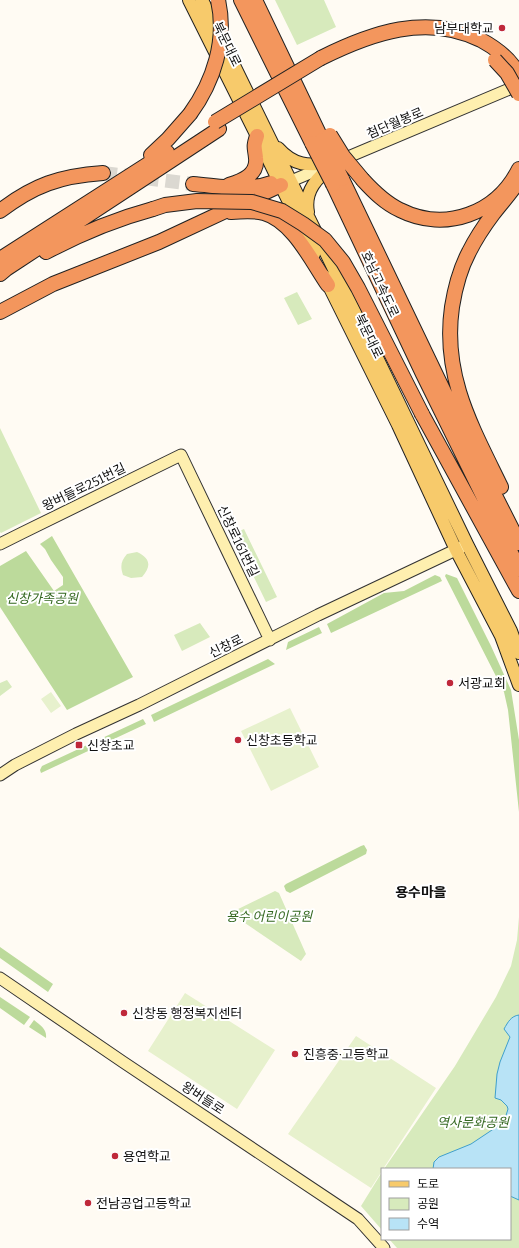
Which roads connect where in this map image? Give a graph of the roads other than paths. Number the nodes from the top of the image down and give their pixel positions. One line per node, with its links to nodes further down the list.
1 (189, 0): 10 (main road, 북문대로)
2 (202, 0): 10 (main road, 북문대로)
3 (218, 0): 23 (highway, bridge)
4 (241, 0): 11 (highway, 호남고속도로)
5 (257, 6): 11 (highway, 호남고속도로); 13 (highway, bridge)
6 (519, 75): 9 (highway, bridge)
7 (519, 85): 12 (main road, 첨단월봉로)
8 (519, 94): 9 (highway, bridge)
9 (217, 125): 23 (highway); 25 (highway)
10 (263, 137): 12 (main road); 17 (main road, 북문대로); 19 (highway)
11 (317, 141): 16 (highway, 호남고속도로, bridge)
12 (339, 161): 17 (main road, 첨단월봉로); 22 (main road)
13 (519, 169)
14 (103, 172): 20 (highway)
15 (519, 180): 29 (highway)
16 (338, 182): 30 (highway, 호남고속도로); 34 (highway, 호남고속도로)
17 (286, 183): 19 (highway); 21 (highway); 22 (main road, 북문대로); 26 (main road, 북문대로)
18 (194, 184): 19 (highway)
19 (224, 187)
20 (0, 211)
21 (211, 218): 26 (highway); 27 (highway)
22 (312, 225): 32 (main road, 북문대로)
23 (28, 241): 24 (highway)
24 (0, 259)
25 (0, 276): 35 (highway, bridge)
26 (328, 285): 33 (main road, 북문대로)
27 (0, 312)
28 (180, 455): 31 (main road, 왕버들로251번길); 36 (main road, 신창로161번길)
29 (519, 524)
30 (519, 543)
31 (0, 544)
32 (467, 544): 33 (main road, 신창로); 37 (main road, 북문대로)
33 (456, 550): 36 (main road, 신창로); 38 (main road, 북문대로)
34 (519, 569)
35 (519, 591)
36 (270, 640): 39 (main road, 신창로)
37 (519, 653)
38 (519, 685)
39 (0, 775)
40 (0, 978): 41 (main road, 왕버들로)
41 (384, 1248)

